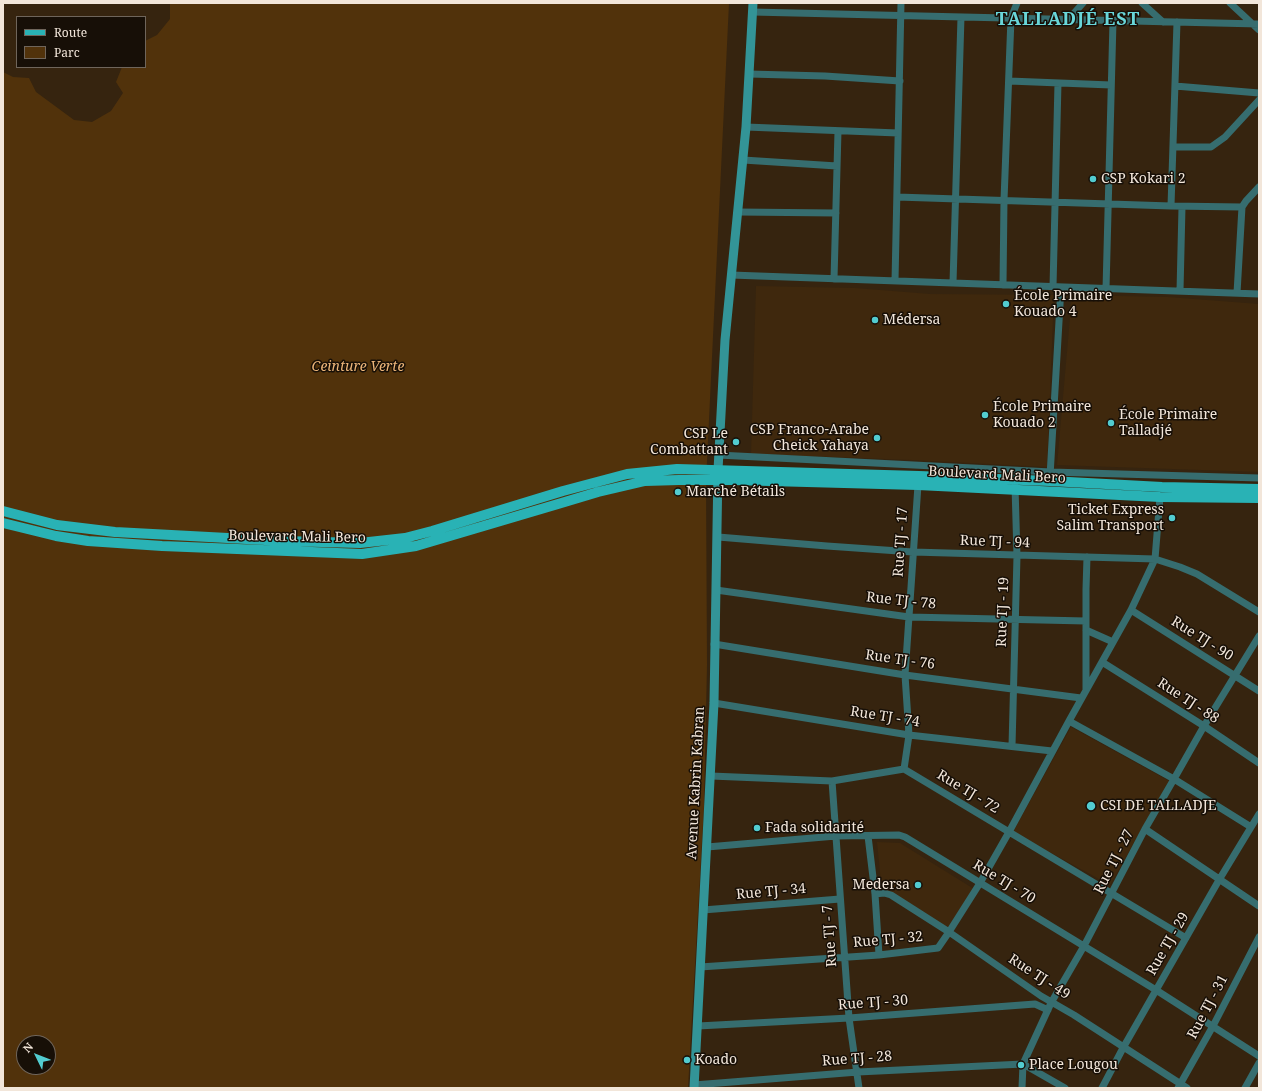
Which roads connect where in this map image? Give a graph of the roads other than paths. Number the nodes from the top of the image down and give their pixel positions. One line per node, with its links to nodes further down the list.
1 (901, 3): 7 (street)
2 (1017, 3): 9 (street)
3 (1083, 3): 10 (street)
4 (1142, 3): 12 (street)
5 (1230, 3): 14 (street)
6 (752, 8): 7 (street); 16 (street, Avenue Kabrin Kabran)
7 (902, 16): 8 (street); 17 (street)
8 (961, 17): 9 (street); 32 (street)
9 (1011, 18): 10 (street); 18 (street)
10 (1068, 20): 11 (street)
11 (1113, 21): 12 (street); 20 (street)
12 (1163, 22): 13 (street)
13 (1177, 22): 14 (street); 21 (street)
14 (1256, 24): 15 (street)
15 (1259, 30)
16 (749, 74): 17 (street); 24 (street, Avenue Kabrin Kabran)
17 (900, 81): 26 (street)
18 (1009, 81): 19 (street); 33 (street)
19 (1058, 83): 20 (street); 34 (street)
20 (1111, 85): 35 (street)
21 (1175, 86): 22 (street); 27 (street)
22 (1259, 93)
23 (1259, 100): 27 (street)
24 (746, 127): 25 (street); 28 (street, Avenue Kabrin Kabran)
25 (838, 131): 26 (street); 29 (street)
26 (898, 133): 31 (street)
27 (1172, 147): 36 (street)
28 (743, 160): 29 (street); 39 (street, Avenue Kabrin Kabran)
29 (837, 166): 40 (street)
30 (1259, 187): 38 (street)
31 (897, 197): 32 (street); 43 (street)
32 (957, 199): 33 (street); 44 (street)
33 (1004, 200): 34 (street); 45 (street)
34 (1055, 202): 35 (street); 46 (street)
35 (1108, 204): 36 (street); 48 (street)
36 (1171, 206): 37 (street)
37 (1182, 207): 38 (street); 49 (street)
38 (1242, 207): 50 (street)
39 (738, 212): 40 (street); 41 (street, Avenue Kabrin Kabran)
40 (836, 213): 42 (street)
41 (731, 275): 42 (street); 52 (street, Avenue Kabrin Kabran)
42 (834, 279): 43 (street)
43 (895, 281): 44 (street)
44 (953, 283): 45 (street)
45 (1003, 285): 46 (street)
46 (1053, 287): 47 (street)
47 (1061, 287): 48 (street); 58 (street)
48 (1106, 288): 49 (street)
49 (1180, 291): 50 (street)
50 (1238, 293): 51 (street)
51 (1259, 294)
52 (718, 455): 53 (street); 56 (street, Avenue Kabrin Kabran)
53 (758, 457): 54 (street); 58 (street)
54 (758, 471): 57 (main road, Boulevard Mali Bero); 60 (main road, Boulevard Mali Bero)
55 (703, 474): 56 (main road); 65 (main road, Boulevard Mali Bero); 66 (main road, Boulevard Mali Bero)
56 (718, 475): 57 (main road); 67 (street, Avenue Kabrin Kabran)
57 (735, 475): 61 (main road, Boulevard Mali Bero)
58 (1050, 476): 59 (street); 60 (main road, Boulevard Mali Bero); 62 (main road, Boulevard Mali Bero)
59 (1259, 478)
60 (1015, 484): 61 (main road, Boulevard Mali Bero); 63 (main road, Boulevard Mali Bero); 69 (street, Rue TJ - 19)
61 (918, 485): 68 (street, Rue TJ - 17)
62 (1259, 489)
63 (1160, 497): 64 (main road, Boulevard Mali Bero); 71 (street)
64 (1259, 498)
65 (3, 511)
66 (3, 523)
67 (718, 537): 68 (street, Rue TJ - 94); 72 (street, Avenue Kabrin Kabran)
68 (913, 552): 69 (street, Rue TJ - 94); 75 (street, Rue TJ - 17)
69 (1017, 556): 70 (street, Rue TJ - 94); 76 (street, Rue TJ - 19)
70 (1087, 557): 71 (street, Rue TJ - 94); 77 (street)
71 (1156, 559): 73 (street, Rue TJ - 32); 74 (street, Rue TJ - 94)
72 (716, 590): 75 (street, Rue TJ - 78); 81 (street, Avenue Kabrin Kabran)
73 (1131, 610): 80 (street, Rue TJ - 32); 84 (street, Rue TJ - 90)
74 (1259, 612)
75 (909, 617): 76 (street, Rue TJ - 78); 83 (street, Rue TJ - 17)
76 (1016, 621): 77 (street, Rue TJ - 78); 85 (street, Rue TJ - 19)
77 (1086, 621): 78 (street)
78 (1086, 630): 80 (street); 86 (street)
79 (1259, 636): 84 (street, Rue TJ - 27)
80 (1113, 642): 82 (street, Rue TJ - 32)
81 (714, 644): 83 (street, Rue TJ - 76); 89 (street, Avenue Kabrin Kabran)
82 (1102, 662): 86 (street, Rue TJ - 32); 91 (street, Rue TJ - 88)
83 (905, 675): 85 (street, Rue TJ - 76); 92 (street, Rue TJ - 17)
84 (1235, 675): 87 (street, Rue TJ - 90); 91 (street, Rue TJ - 27)
85 (1013, 690): 88 (street, Rue TJ - 76); 93 (street, Rue TJ - 19)
86 (1086, 690): 88 (street, Rue TJ - 32)
87 (1259, 691)
88 (1081, 698): 90 (street, Rue TJ - 32)
89 (714, 703): 92 (street, Rue TJ - 74); 97 (street, Avenue Kabrin Kabran)
90 (1068, 721): 94 (street, Rue TJ - 32); 98 (street)
91 (1204, 726): 95 (street, Rue TJ - 88); 98 (street, Rue TJ - 27)
92 (909, 735): 93 (street, Rue TJ - 74); 96 (street, Rue TJ - 17)
93 (1012, 746): 94 (street, Rue TJ - 74)
94 (1052, 751): 103 (street, Rue TJ - 32)
95 (1259, 763)
96 (904, 769): 99 (street); 103 (street, Rue TJ - 72)
97 (711, 776): 99 (street); 106 (street, Avenue Kabrin Kabran)
98 (1174, 779): 101 (street); 102 (street, Rue TJ - 27)
99 (832, 782): 104 (street, Rue TJ - 7)
100 (1259, 814): 101 (street, Rue TJ - 29)
101 (1251, 827): 107 (street, Rue TJ - 29)
102 (1145, 829): 107 (street); 109 (street, Rue TJ - 27)
103 (1009, 832): 108 (street, Rue TJ - 32); 109 (street, Rue TJ - 72)
104 (836, 836): 105 (street, Rue TJ - 70); 106 (street, Rue TJ - 70); 111 (street, Rue TJ - 7)
105 (868, 836): 108 (street, Rue TJ - 70); 110 (street)
106 (707, 847): 113 (street, Avenue Kabrin Kabran)
107 (1219, 880): 112 (street); 116 (street, Rue TJ - 29)
108 (980, 883): 114 (street, Rue TJ - 32); 117 (street, Rue TJ - 70)
109 (1113, 893): 116 (street, Rue TJ - 72); 117 (street, Rue TJ - 27)
110 (875, 894): 114 (street, Rue TJ - 49); 118 (street)
111 (840, 899): 113 (street, Rue TJ - 34); 119 (street, Rue TJ - 7)
112 (1259, 906)
113 (704, 910): 120 (street, Avenue Kabrin Kabran)
114 (949, 932): 118 (street, Rue TJ - 32); 122 (street, Rue TJ - 49)
115 (1259, 937): 126 (street, Rue TJ - 31)
116 (1186, 938): 121 (street, Rue TJ - 29)
117 (1084, 946): 121 (street, Rue TJ - 70); 122 (street, Rue TJ - 27)
118 (879, 955): 119 (street, Rue TJ - 32)
119 (844, 957): 120 (street, Rue TJ - 32); 124 (street, Rue TJ - 7)
120 (700, 968): 125 (street, Avenue Kabrin Kabran)
121 (1156, 990): 126 (street, Rue TJ - 70); 127 (street, Rue TJ - 29)
122 (1051, 1003): 123 (street, Rue TJ - 27); 127 (street, Rue TJ - 49)
123 (1048, 1010): 124 (street, Rue TJ - 30); 130 (street, Rue TJ - 27)
124 (849, 1018): 125 (street, Rue TJ - 30); 131 (street, Rue TJ - 7)
125 (698, 1026): 132 (street, Avenue Kabrin Kabran)
126 (1213, 1026): 128 (street, Rue TJ - 70); 133 (street, Rue TJ - 31)
127 (1123, 1048): 133 (street, Rue TJ - 49); 137 (street, Rue TJ - 29)
128 (1259, 1056)
129 (1259, 1063): 139 (street)
130 (1023, 1064): 131 (street, Rue TJ - 28); 135 (street); 136 (street)
131 (858, 1072): 132 (street, Rue TJ - 28); 134 (street, Rue TJ - 7)
132 (694, 1086)
133 (1179, 1086): 138 (street, Rue TJ - 49)
134 (859, 1088)
135 (1022, 1088)
136 (1065, 1088)
137 (1102, 1088)
138 (1187, 1088)
139 (1245, 1088)

